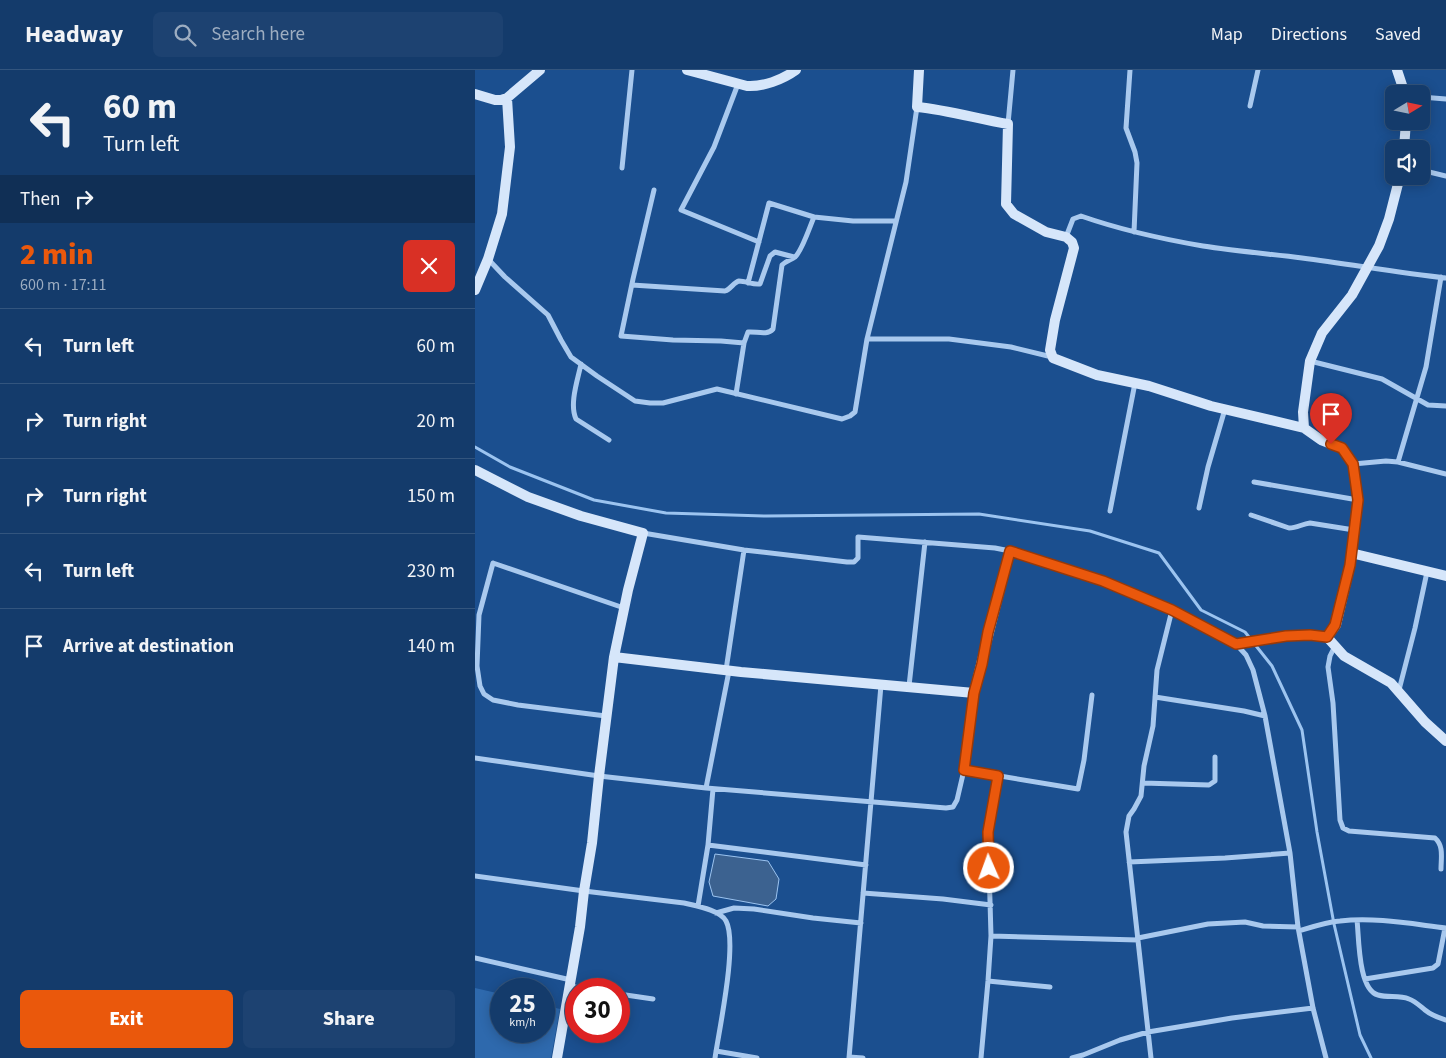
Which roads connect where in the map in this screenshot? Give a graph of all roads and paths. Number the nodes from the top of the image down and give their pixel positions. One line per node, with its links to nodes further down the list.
1 (540, 70): 13 (street)
2 (632, 70): 19 (street)
3 (687, 70): 10 (street)
4 (796, 70): 10 (street)
5 (919, 70): 17 (street)
6 (1013, 70): 18 (street)
7 (1130, 70): 26 (street)
8 (1258, 70): 16 (street)
9 (1397, 70): 11 (street)
10 (737, 84): 28 (street)
11 (1402, 85)
12 (475, 94): 13 (street)
13 (507, 98): 30 (street)
14 (1430, 98): 15 (street)
15 (1446, 99)
16 (1250, 106)
17 (917, 107): 18 (street); 25 (street)
18 (1008, 124): 27 (street)
19 (622, 168)
20 (1430, 172): 21 (street)
21 (1446, 176)
22 (1398, 185): 31 (street)
23 (654, 190): 34 (street)
24 (814, 217): 25 (street); 28 (street); 29 (street)
25 (896, 221): 36 (street)
26 (1134, 232): 27 (street); 31 (street)
27 (1067, 236): 38 (street)
28 (759, 242): 33 (street)
29 (795, 257): 33 (street); 37 (street)
30 (488, 259): 35 (street); 40 (street)
31 (1368, 267): 32 (street); 39 (street)
32 (1444, 277): 43 (street)
33 (748, 283): 34 (street)
34 (632, 285): 37 (street)
35 (475, 290)
36 (867, 339): 38 (street); 42 (street)
37 (744, 343): 42 (street)
38 (1053, 358): 41 (street)
39 (1310, 361): 43 (street); 46 (street)
40 (581, 364): 42 (street); 47 (street)
41 (1135, 383): 45 (street); 55 (street)
42 (736, 394)
43 (1417, 399): 44 (street); 48 (street)
44 (1446, 406)
45 (1225, 409): 46 (street); 54 (street)
46 (1303, 428): 49 (street)
47 (609, 440)
48 (1398, 462): 49 (street); 51 (street)
49 (1353, 464): 53 (street)
50 (475, 470): 58 (street)
51 (1446, 474)
52 (1254, 482): 53 (street)
53 (1358, 500): 57 (street)
54 (1199, 508)
55 (1110, 511)
56 (1251, 515): 57 (street)
57 (1354, 530): 62 (street)
58 (643, 532): 60 (street); 65 (street)
59 (925, 542): 60 (street); 61 (street); 74 (street)
60 (744, 550): 72 (street)
61 (1010, 551): 66 (street); 76 (street)
62 (1351, 553): 63 (street); 67 (street)
63 (1427, 572): 64 (street); 75 (street)
64 (1446, 576)
65 (624, 608): 70 (street); 71 (street)
66 (1172, 610): 68 (street); 78 (street)
67 (1327, 637): 68 (street); 69 (street)
68 (1236, 644): 80 (street)
69 (1335, 646): 75 (street); 94 (street)
70 (615, 657): 72 (street); 79 (street)
71 (476, 666): 79 (street)
72 (727, 671): 73 (street); 88 (street)
73 (881, 684): 74 (street); 89 (street)
74 (909, 686): 76 (street)
75 (1398, 692): 81 (street)
76 (974, 693): 84 (street)
77 (1092, 695): 86 (street)
78 (1155, 697): 80 (street); 87 (street)
79 (607, 716): 85 (street)
80 (1265, 716): 91 (street)
81 (1446, 741)
82 (1215, 757): 87 (street)
83 (475, 758): 85 (street)
84 (964, 770): 86 (street); 89 (street)
85 (599, 776): 88 (street); 96 (street)
86 (998, 776): 98 (street)
87 (1143, 783): 92 (street)
88 (709, 788): 89 (street); 90 (street)
89 (871, 802): 93 (street)
90 (707, 845): 93 (street); 99 (street)
91 (1290, 853): 92 (street); 104 (street)
92 (1129, 862): 106 (street)
93 (866, 865): 97 (street)
94 (1441, 870)
95 (475, 876): 96 (street)
96 (584, 891): 99 (street); 108 (street)
97 (863, 893): 98 (street); 102 (street)
98 (991, 905): 105 (street)
99 (698, 906): 100 (street)
100 (716, 913): 102 (street); 119 (street)
101 (1357, 920): 103 (street); 104 (street); 109 (street)
102 (861, 923): 120 (street)
103 (1445, 928): 109 (street)
104 (1298, 929): 106 (street); 115 (street)
105 (991, 936): 106 (street); 111 (street)
106 (1138, 939): 118 (street)
107 (475, 958): 110 (street)
108 (572, 978)
109 (1365, 979): 117 (street)
110 (565, 981)
111 (989, 981): 112 (street); 125 (street)
112 (1050, 987)
113 (630, 995): 114 (street)
114 (653, 998)
115 (1313, 1008): 118 (street); 128 (street)
116 (565, 1015): 121 (street)
117 (1446, 1020)
118 (1148, 1032): 126 (street); 127 (street)
119 (716, 1051): 122 (street); 123 (street)
120 (849, 1057): 124 (street)
121 (557, 1058)
122 (715, 1058)
123 (757, 1058)
124 (863, 1058)
125 (981, 1058)
126 (1072, 1058)
127 (1151, 1058)
128 (1324, 1058)

